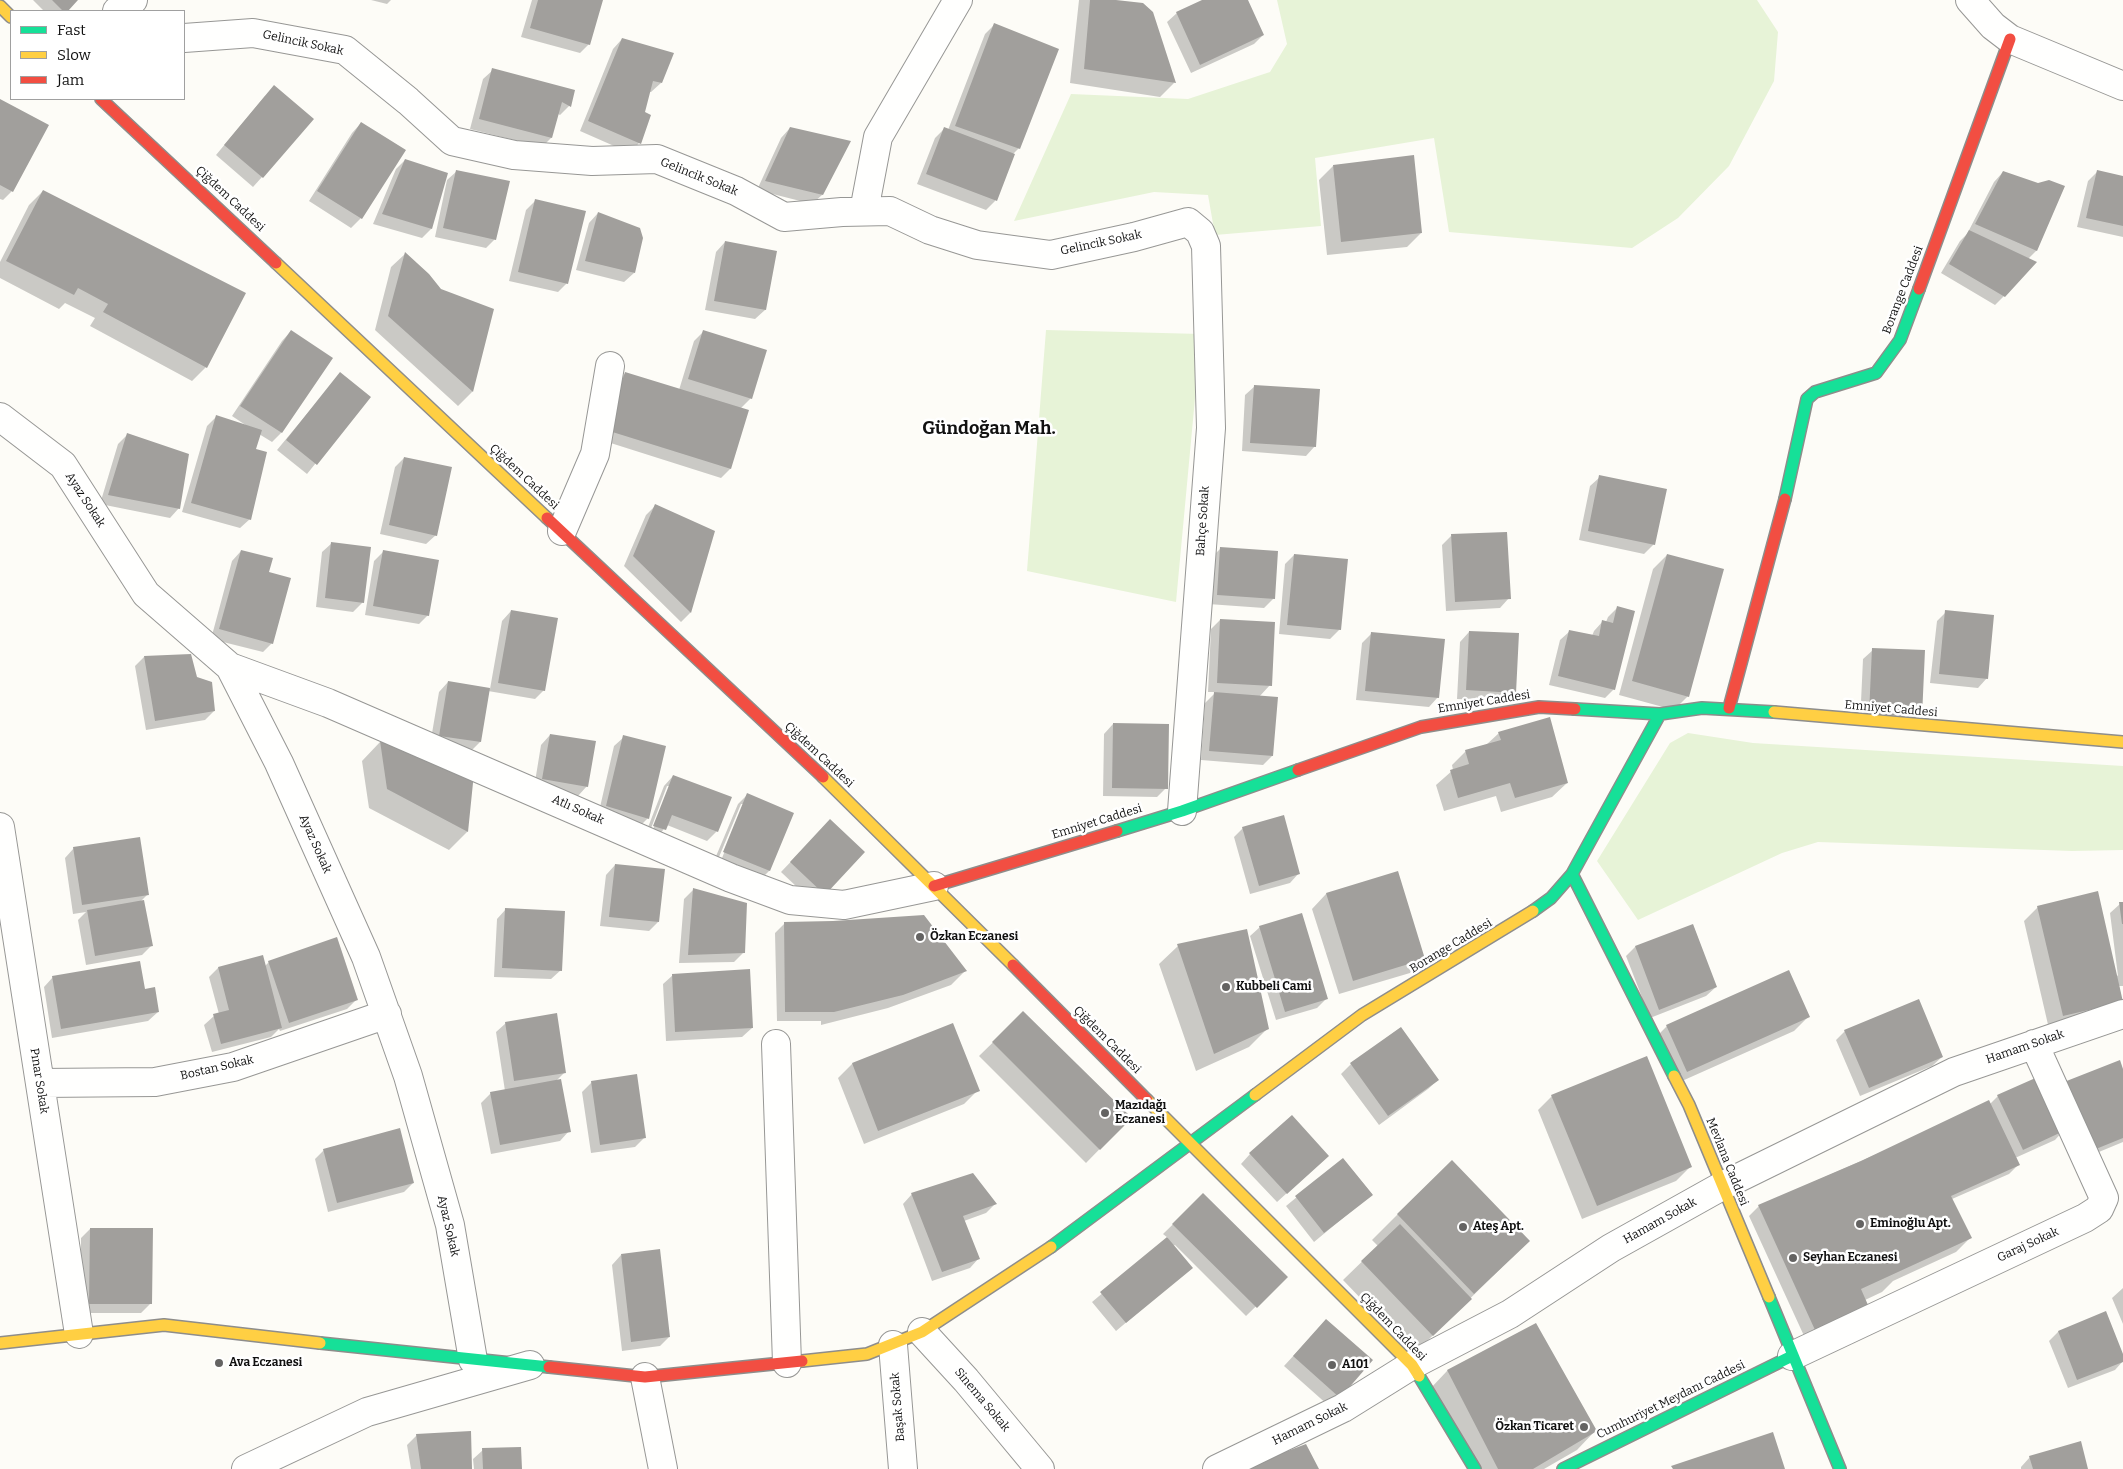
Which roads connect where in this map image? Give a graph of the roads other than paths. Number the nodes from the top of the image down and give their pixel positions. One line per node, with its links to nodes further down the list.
1 (133, 0): 5 (street)
2 (958, 0): 11 (street)
3 (1970, 0): 8 (street)
4 (0, 6): 6 (street)
5 (118, 10)
6 (10, 16)
7 (185, 38): 11 (street, Gelincik Sokak)
8 (2010, 39): 9 (street); 17 (street, Borange Caddesi)
9 (2123, 86)
10 (103, 100): 15 (street, Çiğdem Caddesi)
11 (864, 211): 12 (street, Gelincik Sokak)
12 (1200, 232): 20 (street, Bahçe Sokak)
13 (610, 366): 15 (street)
14 (0, 417): 16 (street, Ayaz Sokak)
15 (562, 531): 23 (street, Çiğdem Caddesi)
16 (230, 667): 23 (street, Atlı Sokak); 24 (street, Ayaz Sokak)
17 (1729, 708): 18 (street, Emniyet Caddesi); 19 (street, Emniyet Caddesi)
18 (1660, 714): 20 (street, Emniyet Caddesi); 22 (street, Borange Caddesi)
19 (2123, 742)
20 (1182, 811): 23 (street, Emniyet Caddesi)
21 (0, 827): 28 (street, Pınar Sokak)
22 (1572, 874): 29 (street, Borange Caddesi); 30 (street, Mevlana Caddesi)
23 (934, 886): 29 (street, Çiğdem Caddesi)
24 (386, 1014): 28 (street, Bostan Sokak); 36 (street, Ayaz Sokak)
25 (2123, 1014): 27 (street, Hamam Sokak)
26 (776, 1044): 37 (street)
27 (2034, 1044): 30 (street, Hamam Sokak); 35 (street, Garaj Sokak)
28 (40, 1083): 32 (street, Pınar Sokak)
29 (1192, 1144): 31 (street, Borange Caddesi); 39 (street, Çiğdem Caddesi)
30 (1722, 1186): 35 (street, Mevlana Caddesi); 39 (street, Hamam Sokak)
31 (922, 1332): 34 (street, Borange Caddesi); 44 (street, Sinema Sokak)
32 (79, 1334): 33 (street, Borange Caddesi); 36 (street, Borange Caddesi)
33 (0, 1343)
34 (893, 1344): 37 (street, Borange Caddesi); 43 (street, Başak Sokak)
35 (1792, 1356): 47 (street, Cumhuriyet Meydanı Caddesi); 48 (street, Mevlana Caddesi)
36 (473, 1360): 38 (street, Borange Caddesi)
37 (787, 1363): 40 (street, Borange Caddesi)
38 (530, 1365): 40 (street, Borange Caddesi); 41 (street)
39 (1412, 1365): 45 (street, Hamam Sokak); 46 (street, Çiğdem Caddesi)
40 (645, 1377): 42 (street)
41 (246, 1469)
42 (663, 1469)
43 (904, 1469)
44 (1040, 1469)
45 (1217, 1469)
46 (1475, 1469)
47 (1563, 1469)
48 (1840, 1469)

